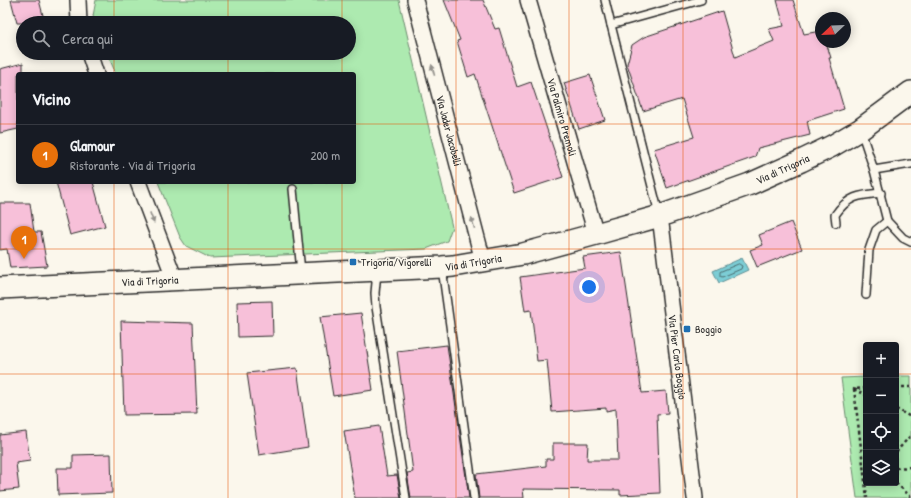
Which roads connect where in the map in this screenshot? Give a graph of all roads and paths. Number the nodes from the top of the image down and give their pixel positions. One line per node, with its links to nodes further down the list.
1 (78, 0): 6 (street)
2 (415, 0): 22 (street, Via Jader Jacobelli, one-way to 2)
3 (528, 0): 20 (street, Via Palmiro Premoli)
4 (605, 0): 7 (lane)
5 (701, 0): 7 (lane)
6 (79, 16)
7 (611, 25): 17 (lane)
8 (91, 60): 9 (street)
9 (95, 72)
10 (911, 92): 11 (street, Via di Trigoria)
11 (861, 129): 13 (lane); 17 (street, Via di Trigoria)
12 (911, 164): 13 (lane)
13 (874, 170): 16 (lane)
14 (139, 184): 26 (street, one-way to 26)
15 (293, 189): 25 (lane)
16 (881, 193): 18 (lane); 19 (lane)
17 (660, 216): 20 (street, Via di Trigoria); 46 (street, Via Pier Carlo Boggio)
18 (887, 220): 21 (lane); 28 (lane)
19 (836, 223)
20 (596, 234): 22 (street, Via di Trigoria)
21 (911, 242)
22 (483, 261): 23 (street, Via di Trigoria)
23 (442, 267): 24 (street, Via di Trigoria); 45 (lane)
24 (377, 270): 25 (street, Via di Trigoria); 44 (lane)
25 (301, 274): 26 (street, Via di Trigoria)
26 (175, 280): 27 (street, Via di Trigoria)
27 (0, 288)
28 (866, 295)
29 (899, 387): 30 (path)
30 (911, 387)
31 (863, 388): 32 (path)
32 (854, 389): 33 (path); 38 (path)
33 (863, 394)
34 (899, 411): 35 (path)
35 (911, 417)
36 (911, 435): 37 (path)
37 (898, 450)
38 (863, 454)
39 (911, 467): 40 (path)
40 (899, 468)
41 (866, 486): 47 (path)
42 (899, 486): 43 (path)
43 (911, 497)
44 (406, 498)
45 (474, 498)
46 (695, 498)
47 (867, 498)

